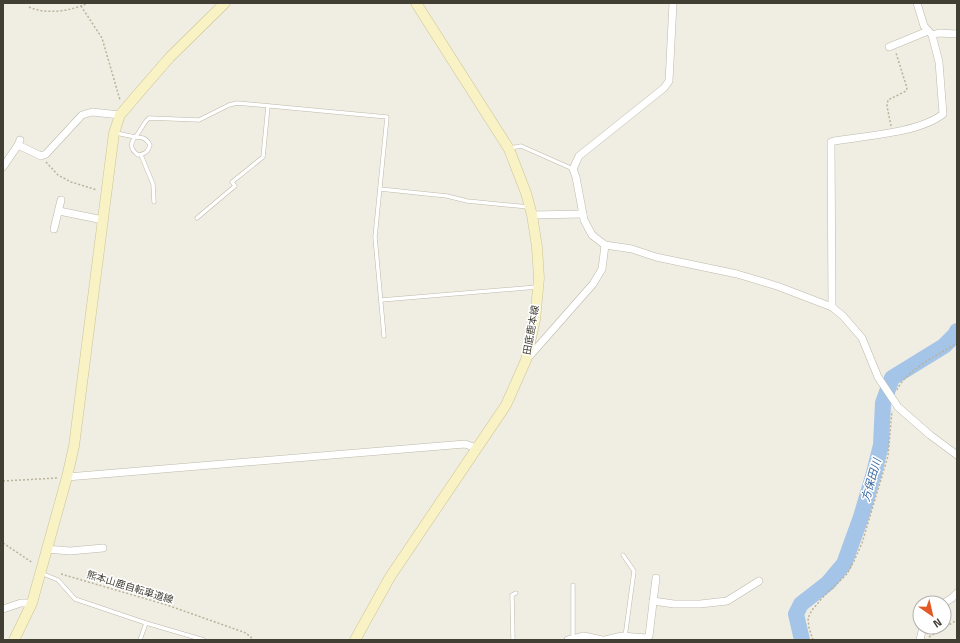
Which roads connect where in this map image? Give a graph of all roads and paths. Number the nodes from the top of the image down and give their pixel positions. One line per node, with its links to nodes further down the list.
1 (88, 3): 6 (path)
2 (225, 3): 12 (main road)
3 (416, 3): 16 (main road, 田底鹿本線)
4 (673, 3): 20 (street)
5 (917, 3): 8 (street)
6 (81, 6): 7 (path); 12 (path)
7 (29, 7)
8 (930, 33): 9 (street); 10 (street); 13 (street)
9 (957, 34)
10 (891, 46): 13 (path)
11 (268, 106): 15 (lane); 21 (lane); 28 (lane)
12 (122, 113): 14 (main road); 18 (street)
13 (891, 132): 34 (street)
14 (114, 133): 15 (lane); 22 (main road)
15 (135, 137): 17 (lane); 17 (lane)
16 (509, 148): 20 (lane); 26 (main road, 田底鹿本線)
17 (141, 155): 24 (lane)
18 (41, 156): 19 (street); 22 (path)
19 (3, 167)
20 (572, 169): 27 (street)
21 (380, 189): 26 (lane); 33 (lane)
22 (107, 192): 29 (main road)
23 (61, 200): 25 (street)
24 (154, 202)
25 (59, 211): 29 (street); 30 (street)
26 (531, 211): 27 (street); 32 (main road, 田底鹿本線)
27 (583, 214): 31 (street)
28 (197, 218)
29 (104, 220): 41 (main road)
30 (54, 229)
31 (605, 245): 34 (street); 37 (street)
32 (538, 287): 33 (lane); 37 (main road, 田底鹿本線)
33 (381, 300): 35 (lane)
34 (832, 307): 38 (street)
35 (384, 336)
36 (957, 343): 38 (path)
37 (526, 360): 39 (main road, 田底鹿本線)
38 (893, 400): 40 (street); 69 (path)
39 (476, 448): 41 (street); 65 (main road, 田底鹿本線)
40 (957, 455)
41 (68, 477): 42 (path); 45 (main road)
42 (3, 481)
43 (3, 543): 47 (path)
44 (103, 548): 45 (street)
45 (46, 550): 47 (main road)
46 (623, 555): 59 (lane)
47 (40, 570): 54 (main road); 57 (lane)
48 (59, 573): 64 (path, 熊本山鹿自転車道線)
49 (656, 578): 53 (street)
50 (759, 582): 53 (street)
51 (573, 585): 60 (lane)
52 (516, 593): 66 (lane)
53 (653, 601): 59 (street)
54 (32, 603): 55 (street); 61 (main road)
55 (3, 609)
56 (957, 620): 70 (path)
57 (146, 623): 58 (lane); 62 (lane)
58 (191, 638): 63 (lane)
59 (624, 638): 68 (street)
60 (571, 639): 67 (street)
61 (14, 640)
62 (140, 640)
63 (204, 640)
64 (254, 640)
65 (355, 640)
66 (513, 640)
67 (602, 640)
68 (606, 640)
69 (813, 640)
70 (924, 640)

